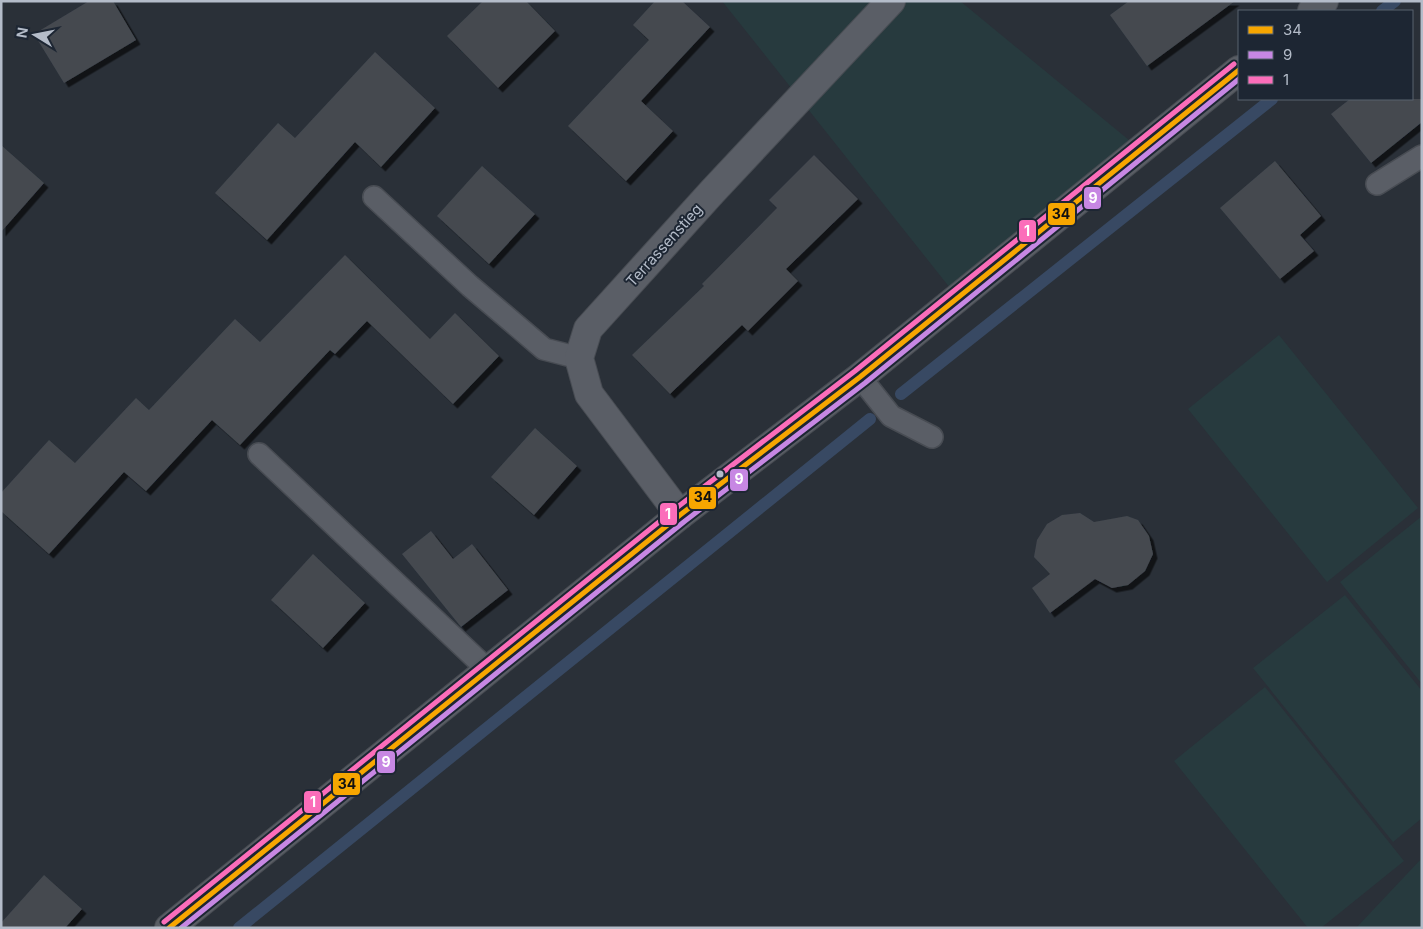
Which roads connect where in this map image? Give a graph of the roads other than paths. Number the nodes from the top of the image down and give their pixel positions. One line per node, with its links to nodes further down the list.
1 (891, 1): 8 (street, Terrassenstieg)
2 (1324, 1): 3 (main road)
3 (1313, 10)
4 (1238, 71): 9 (main road)
5 (1422, 156): 6 (lane)
6 (1377, 184)
7 (374, 197): 8 (lane)
8 (579, 358): 12 (street)
9 (860, 377): 10 (lane); 12 (main road)
10 (932, 437)
11 (259, 454): 13 (lane)
12 (680, 515): 13 (main road)
13 (488, 670): 14 (main road)
14 (169, 928)

